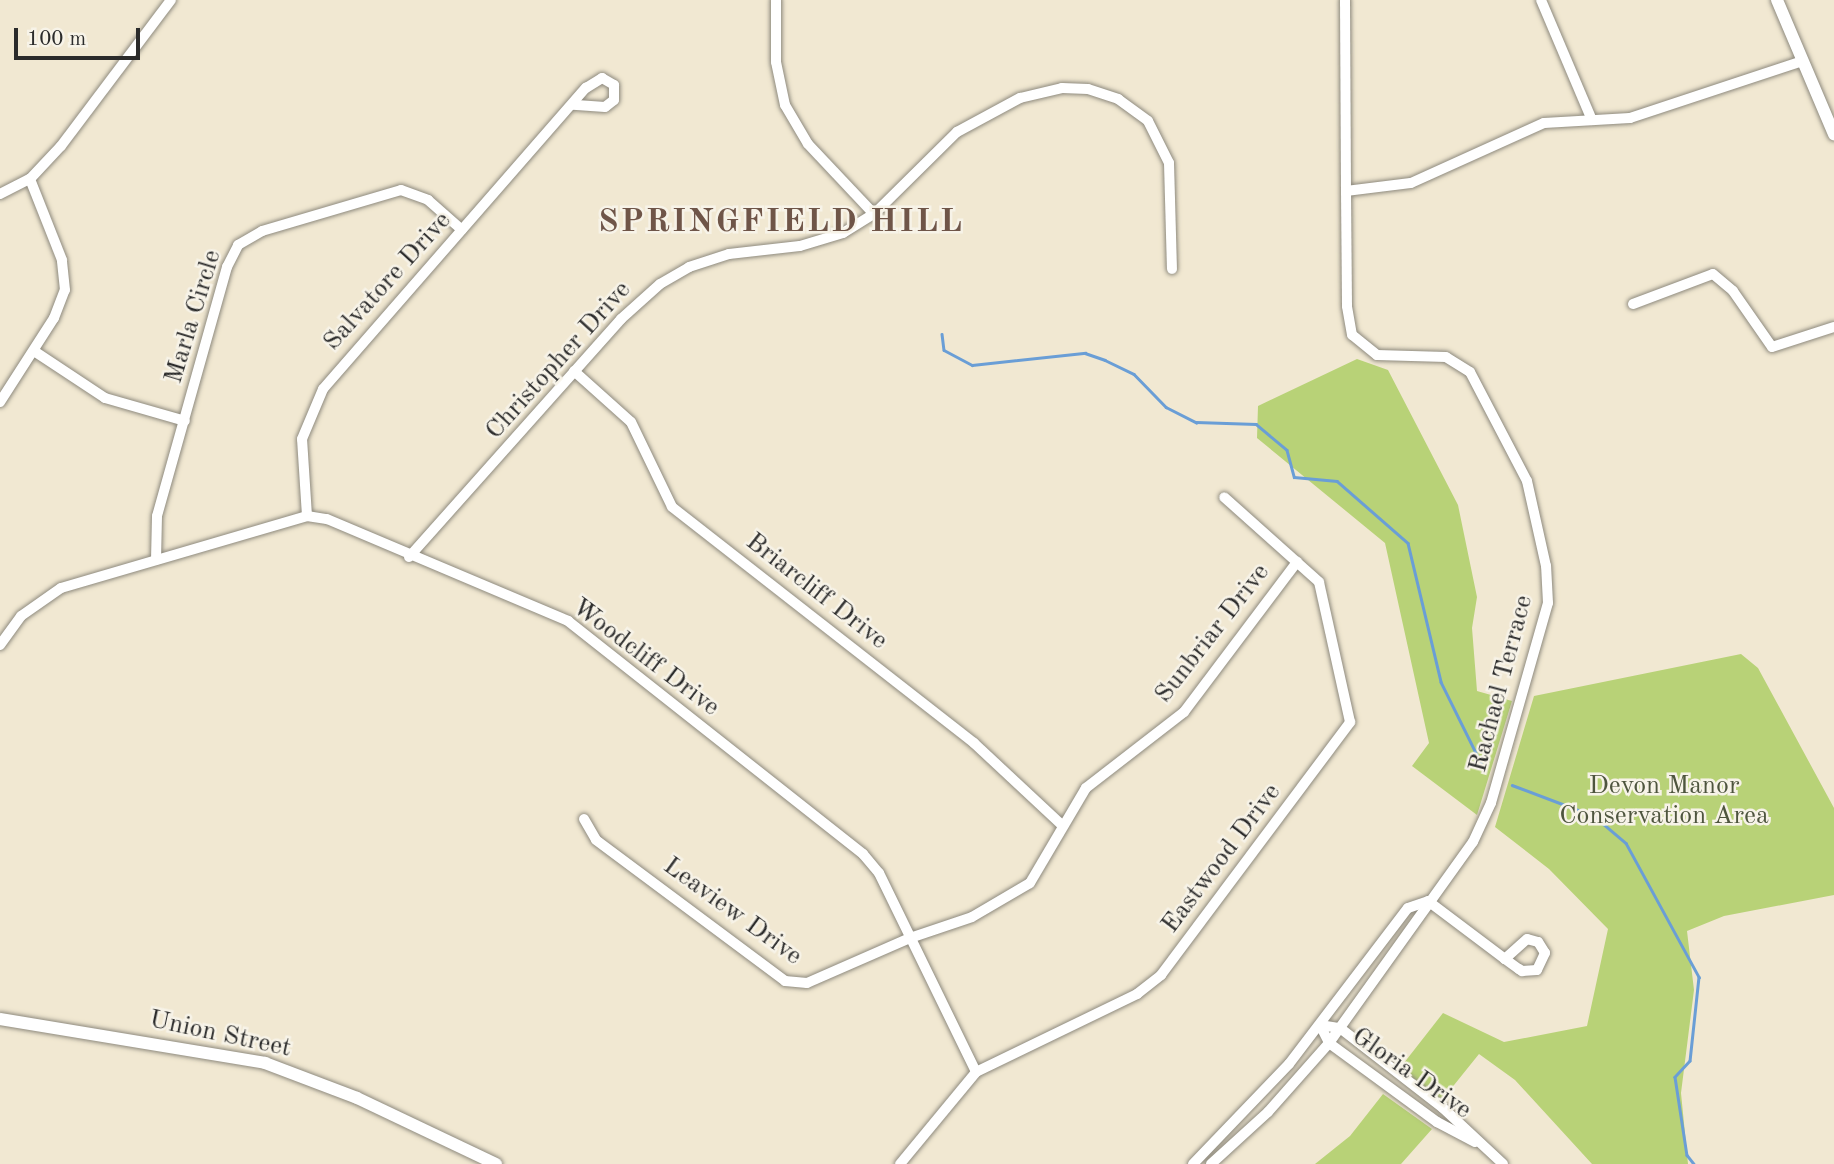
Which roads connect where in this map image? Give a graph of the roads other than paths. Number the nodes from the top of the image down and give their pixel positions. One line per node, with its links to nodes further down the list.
1 (171, 0): 10 (street)
2 (776, 0): 13 (street)
3 (1345, 0): 11 (street, Rachael Terrace)
4 (1541, 0): 8 (street)
5 (1777, 0): 6 (main road)
6 (1802, 61): 8 (street); 9 (main road)
7 (573, 105): 14 (street, Salvatore Drive)
8 (1592, 120): 11 (street)
9 (1834, 134)
10 (30, 179): 12 (street); 18 (street)
11 (1346, 191): 30 (street, Rachael Terrace)
12 (0, 194)
13 (874, 214): 15 (street, Christopher Drive); 19 (street, Christopher Drive)
14 (462, 230): 21 (street, Marla Circle); 23 (street, Salvatore Drive)
15 (1172, 269)
16 (1633, 304): 17 (street)
17 (1834, 327)
18 (34, 351): 20 (street); 21 (street)
19 (574, 371): 24 (street, Christopher Drive); 29 (street, Briarcliff Drive)
20 (0, 402)
21 (185, 421): 25 (street, Marla Circle)
22 (1224, 497): 26 (street, Eastwood Drive)
23 (307, 516): 24 (street, Woodcliff Drive); 25 (street)
24 (409, 557): 31 (street, Woodcliff Drive)
25 (156, 560): 27 (street)
26 (1297, 562): 29 (street, Sunbriar Drive); 37 (street, Eastwood Drive)
27 (0, 645)
28 (584, 819): 31 (street, Leaview Drive)
29 (1061, 824): 31 (street, Sunbriar Drive)
30 (1428, 901): 32 (street); 34 (street, Rachael Terrace); 35 (street, Rachael Terrace)
31 (910, 938): 37 (street, Woodcliff Drive)
32 (1505, 959)
33 (0, 1019): 39 (main road, Union Street)
34 (1320, 1025): 35 (street, Gloria Drive); 36 (street, Gloria Drive); 41 (street, Rachael Terrace)
35 (1340, 1028): 36 (street, Rachael Terrace); 38 (street, Gloria Drive)
36 (1329, 1043): 38 (street, Gloria Drive); 42 (street, Rachael Terrace)
37 (976, 1072): 40 (street, Eastwood Drive)
38 (1488, 1149): 43 (street, Gloria Drive)
39 (496, 1164)
40 (901, 1164)
41 (1193, 1164)
42 (1210, 1164)
43 (1503, 1164)

